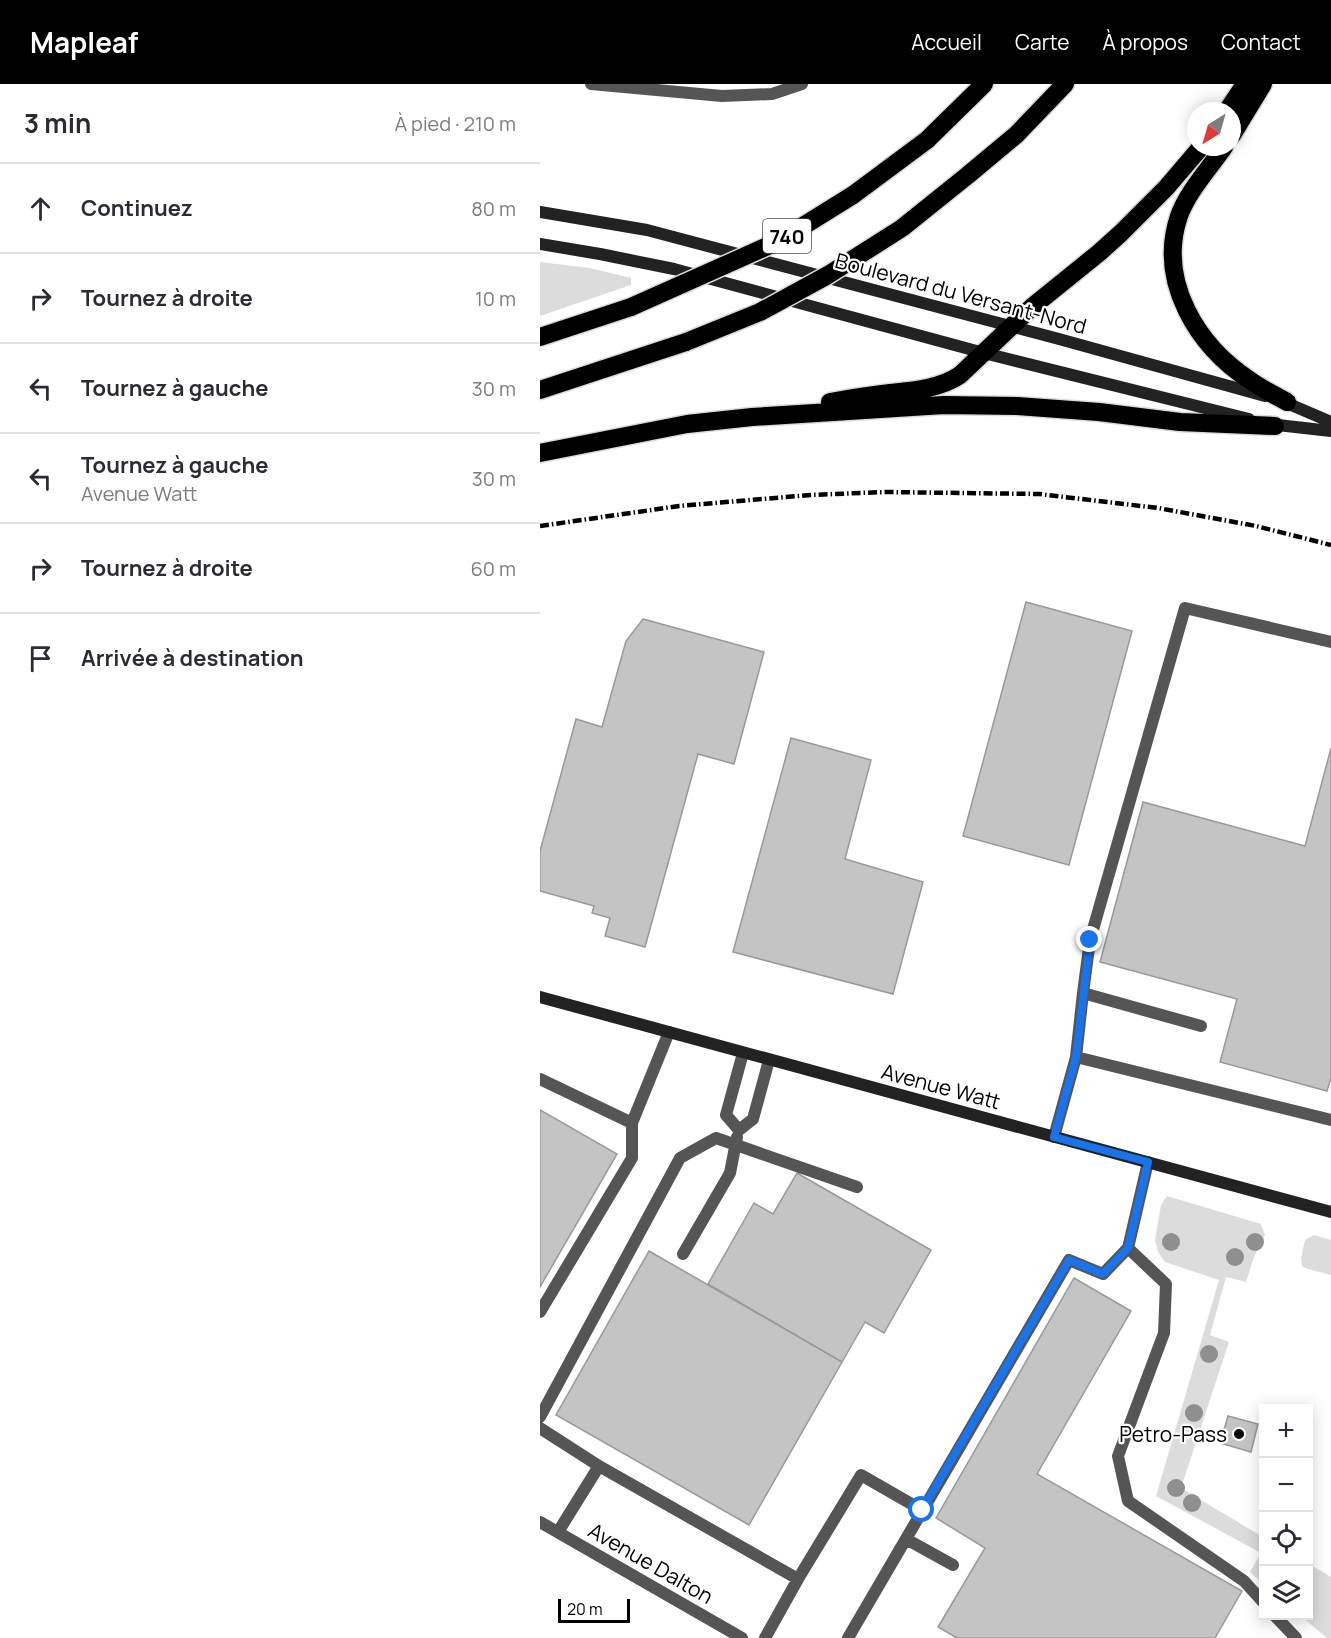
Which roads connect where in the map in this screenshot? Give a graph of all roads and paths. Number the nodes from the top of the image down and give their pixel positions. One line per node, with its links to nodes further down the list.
1 (591, 84): 2 (street)
2 (802, 84)
3 (984, 84): 14 (highway, 740, bridge)
4 (1065, 84): 16 (highway, 740, bridge)
5 (1245, 84): 7 (highway)
6 (1263, 84): 8 (highway)
7 (1233, 102)
8 (1241, 120)
9 (1193, 156): 13 (highway)
10 (1217, 156): 17 (highway)
11 (540, 212): 13 (street, Boulevard du Versant-Nord)
12 (540, 244): 15 (street)
13 (1011, 327): 15 (highway); 17 (street, Boulevard du Versant-Nord)
14 (540, 337)
15 (984, 353): 18 (highway); 20 (street)
16 (540, 390)
17 (1287, 402): 19 (street, Boulevard du Versant-Nord)
18 (752, 417): 20 (highway); 22 (highway)
19 (1331, 422)
20 (1275, 426): 21 (street)
21 (1331, 431)
22 (540, 453)
23 (1331, 642): 24 (street)
24 (1083, 993): 26 (street); 29 (street)
25 (540, 997): 27 (street, Avenue Watt)
26 (1201, 1026)
27 (669, 1032): 28 (street, Avenue Watt); 33 (street)
28 (743, 1053): 30 (street, Avenue Watt); 34 (street)
29 (1076, 1057): 32 (street); 35 (street)
30 (768, 1060): 34 (street); 35 (street, Avenue Watt)
31 (540, 1079): 33 (street)
32 (1331, 1120)
33 (633, 1123): 42 (street)
34 (739, 1130): 36 (street)
35 (1054, 1137): 37 (street, Avenue Watt)
36 (735, 1145): 38 (street); 41 (street); 43 (street)
37 (1148, 1162): 39 (street, Avenue Watt); 40 (street)
38 (857, 1187)
39 (1330, 1208)
40 (1128, 1248): 46 (street); 52 (street)
41 (683, 1254)
42 (540, 1312)
43 (540, 1417)
44 (540, 1428): 45 (street)
45 (599, 1466): 48 (street); 51 (street)
46 (922, 1510): 49 (street); 51 (street)
47 (540, 1522): 48 (street, Avenue Dalton)
48 (558, 1532): 54 (street, Avenue Dalton)
49 (906, 1539): 50 (street); 56 (street)
50 (952, 1565)
51 (798, 1579): 55 (street)
52 (1259, 1598)
53 (1279, 1620): 57 (street)
54 (742, 1638)
55 (765, 1638)
56 (848, 1638)
57 (1296, 1638)

